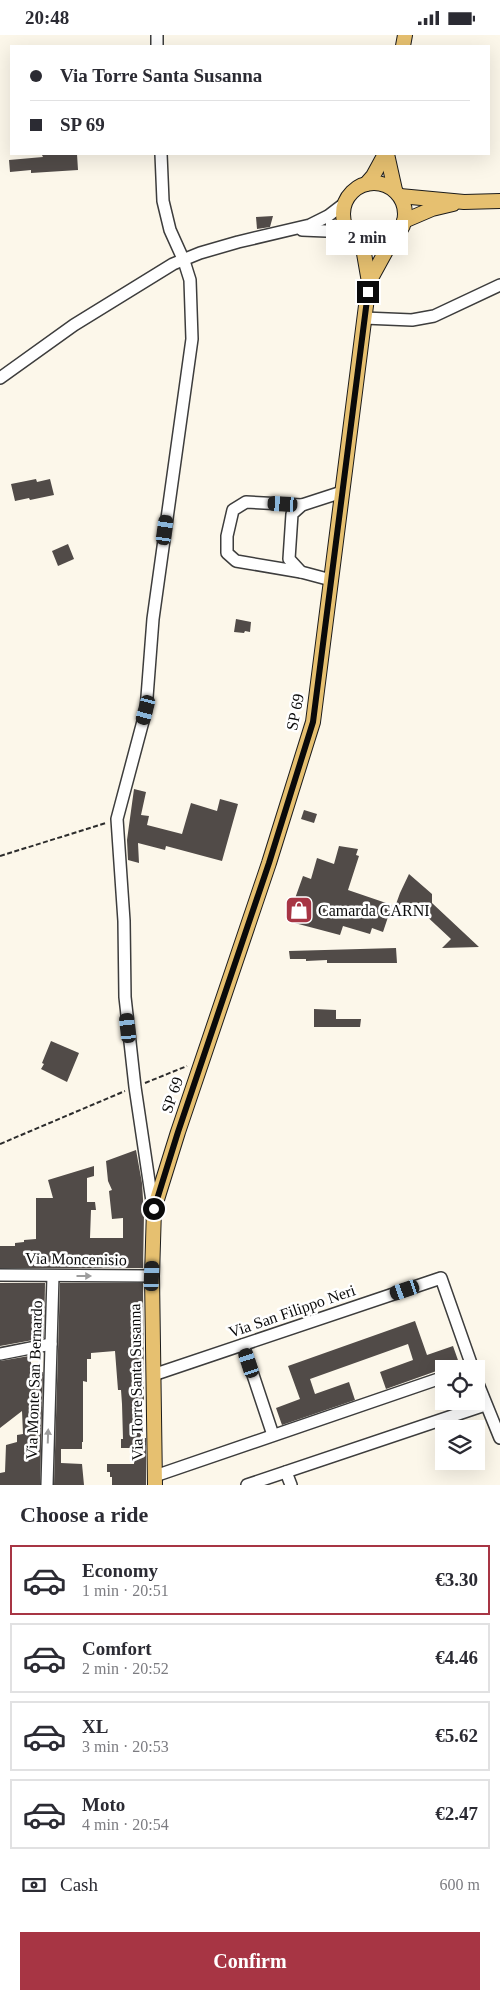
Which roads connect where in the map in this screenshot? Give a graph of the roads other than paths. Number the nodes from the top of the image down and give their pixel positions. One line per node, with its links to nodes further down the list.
1 (161, 155): 14 (street)
2 (385, 155): 4 (main road)
3 (386, 155): 5 (main road)
4 (366, 184): 5 (main road); 8 (main road)
5 (397, 193): 7 (main road); 9 (main road)
6 (500, 201): 7 (main road)
7 (464, 202): 9 (main road)
8 (346, 203): 10 (street); 11 (main road)
9 (404, 221): 12 (main road)
10 (292, 230): 11 (street); 14 (street)
11 (350, 232): 13 (main road)
12 (393, 238): 13 (main road); 15 (main road)
13 (362, 242): 15 (main road)
14 (184, 261): 18 (street); 24 (street)
15 (369, 282): 17 (main road, SP 69)
16 (500, 285): 17 (street)
17 (364, 318): 19 (main road, SP 69)
18 (0, 378)
19 (342, 492): 20 (street); 22 (main road, SP 69)
20 (302, 505): 21 (street); 21 (street)
21 (301, 572): 22 (street)
22 (331, 580): 23 (main road, SP 69)
23 (178, 1132): 24 (main road, Via Torre Santa Susanna)
24 (154, 1209): 27 (main road, Via Torre Santa Susanna)
25 (0, 1275): 26 (street, Via Moncenisio)
26 (53, 1276): 27 (street, Via Moncenisio, one-way to 27); 28 (street, Via Monte San Bernardo)
27 (152, 1276): 32 (main road, Via Torre Santa Susanna)
28 (51, 1344): 30 (street); 40 (street, Via Monte San Bernardo, one-way to 28)
29 (243, 1345): 31 (street, Via San Filippo Neri); 32 (street, Via San Filippo Neri); 36 (street)
30 (0, 1354)
31 (467, 1360)
32 (154, 1375): 39 (main road, Via Torre Santa Susanna)
33 (435, 1380): 36 (street)
34 (485, 1405): 37 (street)
35 (470, 1410): 38 (street)
36 (273, 1435): 39 (street)
37 (500, 1438)
38 (286, 1472): 41 (street); 42 (street)
39 (155, 1480)
40 (47, 1485)
41 (247, 1485)
42 (291, 1485)

